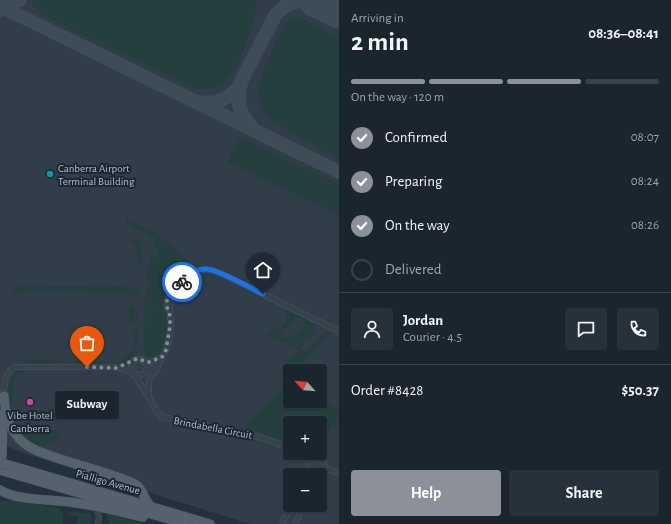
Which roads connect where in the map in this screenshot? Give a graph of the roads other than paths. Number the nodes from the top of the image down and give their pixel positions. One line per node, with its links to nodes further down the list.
1 (339, 331): 2 (street)
2 (164, 355): 4 (street); 6 (street); 9 (street)
3 (133, 362): 4 (street); 5 (street); 7 (street)
4 (145, 362): 6 (street)
5 (116, 368): 7 (street); 8 (street)
6 (145, 372): 7 (street); 9 (street)
7 (133, 373): 9 (street, Brindabella Circuit)
8 (4, 396): 10 (street); 16 (main road); 23 (main road)
9 (149, 397): 11 (street, Brindabella Circuit)
10 (0, 406)
11 (283, 446)
12 (310, 461): 14 (street); 15 (street)
13 (0, 463): 16 (main road, Pialligo Avenue, bridge)
14 (309, 468)
15 (325, 468)
16 (4, 469): 23 (main road, Pialligo Avenue); 28 (main road, Pialligo Avenue)
17 (327, 469): 18 (street)
18 (339, 473)
19 (0, 490): 21 (main road)
20 (0, 494): 21 (main road)
21 (12, 495): 22 (main road)
22 (95, 506): 26 (street); 27 (main road)
23 (151, 507): 29 (main road, Pialligo Avenue)
24 (288, 512): 30 (street)
25 (301, 512): 31 (street)
26 (98, 524)
27 (170, 524)
28 (186, 524)
29 (210, 524)
30 (282, 524)
31 (295, 524)

